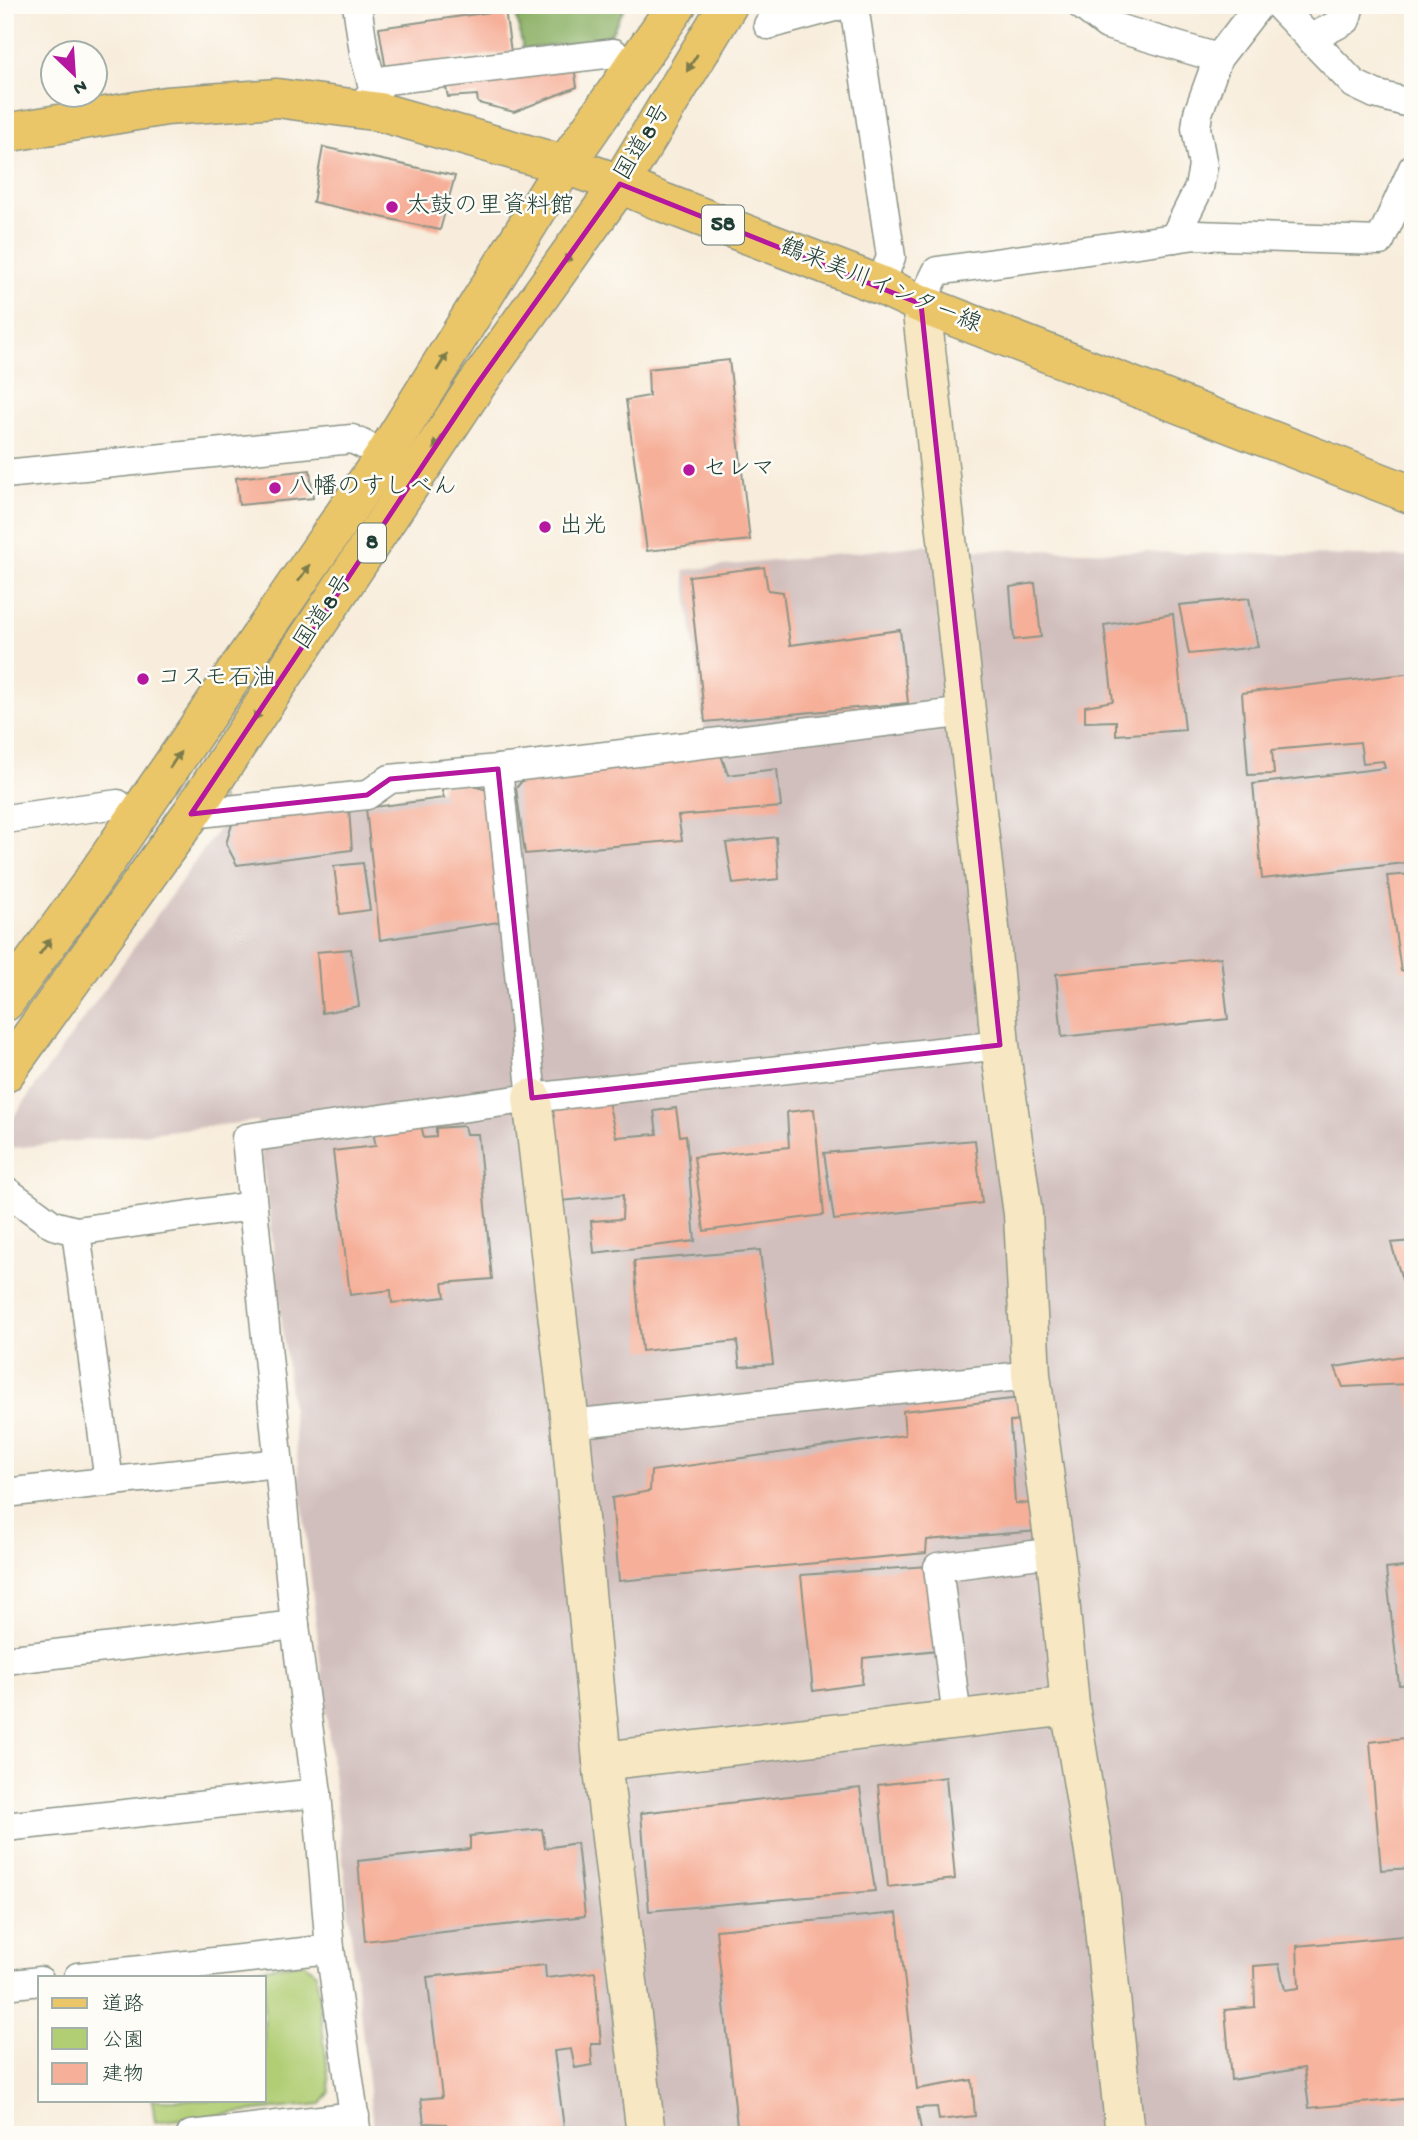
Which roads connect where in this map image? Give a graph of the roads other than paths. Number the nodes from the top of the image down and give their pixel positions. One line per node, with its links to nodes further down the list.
1 (357, 5): 14 (street)
2 (677, 5): 17 (main road, 国道8号 / 8)
3 (728, 5): 19 (main road, 国道8号 / 8, one-way to 19)
4 (842, 5): 10 (street)
5 (854, 5): 21 (street)
6 (1082, 5): 13 (street)
7 (1259, 5): 13 (street)
8 (1278, 5): 11 (street)
9 (1350, 5): 11 (street)
10 (768, 25)
11 (1310, 39): 15 (street)
12 (614, 53): 14 (street)
13 (1218, 58): 20 (street)
14 (365, 100): 16 (main road, 鶴来美川インター線 / 58); 17 (main road, 鶴来美川インター線 / 58)
15 (1413, 104)
16 (5, 133)
17 (565, 165): 19 (main road, 鶴来美川インター線 / 58); 23 (main road, 国道8号 / 8, one-way to 17)
18 (1413, 168): 20 (street)
19 (620, 184): 21 (main road, 鶴来美川インター線 / 58); 31 (main road, 国道8号 / 8, one-way to 31)
20 (1174, 238): 22 (street)
21 (880, 285): 22 (main road, 鶴来美川インター線 / 58)
22 (921, 304): 25 (main road, 鶴来美川インター線 / 58); 26 (street)
23 (385, 455): 24 (street); 33 (main road, 国道8号 / 8, one-way to 23)
24 (5, 474)
25 (1413, 495)
26 (967, 712): 27 (street); 34 (street)
27 (498, 769): 28 (street); 36 (street)
28 (390, 779): 29 (street); 31 (street)
29 (234, 790)
30 (118, 804): 32 (street)
31 (191, 814): 35 (main road, 国道8号 / 8)
32 (5, 819)
33 (5, 1002)
34 (1000, 1045): 36 (street); 40 (street)
35 (5, 1073)
36 (533, 1098): 38 (street); 41 (street)
37 (5, 1191): 39 (street)
38 (252, 1206): 39 (street); 42 (street)
39 (76, 1231): 43 (street)
40 (1031, 1375): 41 (street); 45 (street)
41 (570, 1424): 50 (street)
42 (278, 1464): 43 (street); 46 (street)
43 (109, 1482): 44 (street)
44 (5, 1493)
45 (1055, 1552): 48 (street); 49 (street)
46 (295, 1625): 47 (street); 51 (street)
47 (5, 1660)
48 (1070, 1706): 49 (street); 60 (street)
49 (957, 1719): 50 (street)
50 (602, 1761): 59 (street)
51 (317, 1793): 52 (street); 53 (street)
52 (5, 1827)
53 (330, 1949): 54 (street); 57 (street)
54 (87, 1976)
55 (38, 1982): 56 (street)
56 (5, 1985)
57 (356, 2125): 58 (street)
58 (191, 2135)
59 (646, 2135)
60 (1125, 2135)

